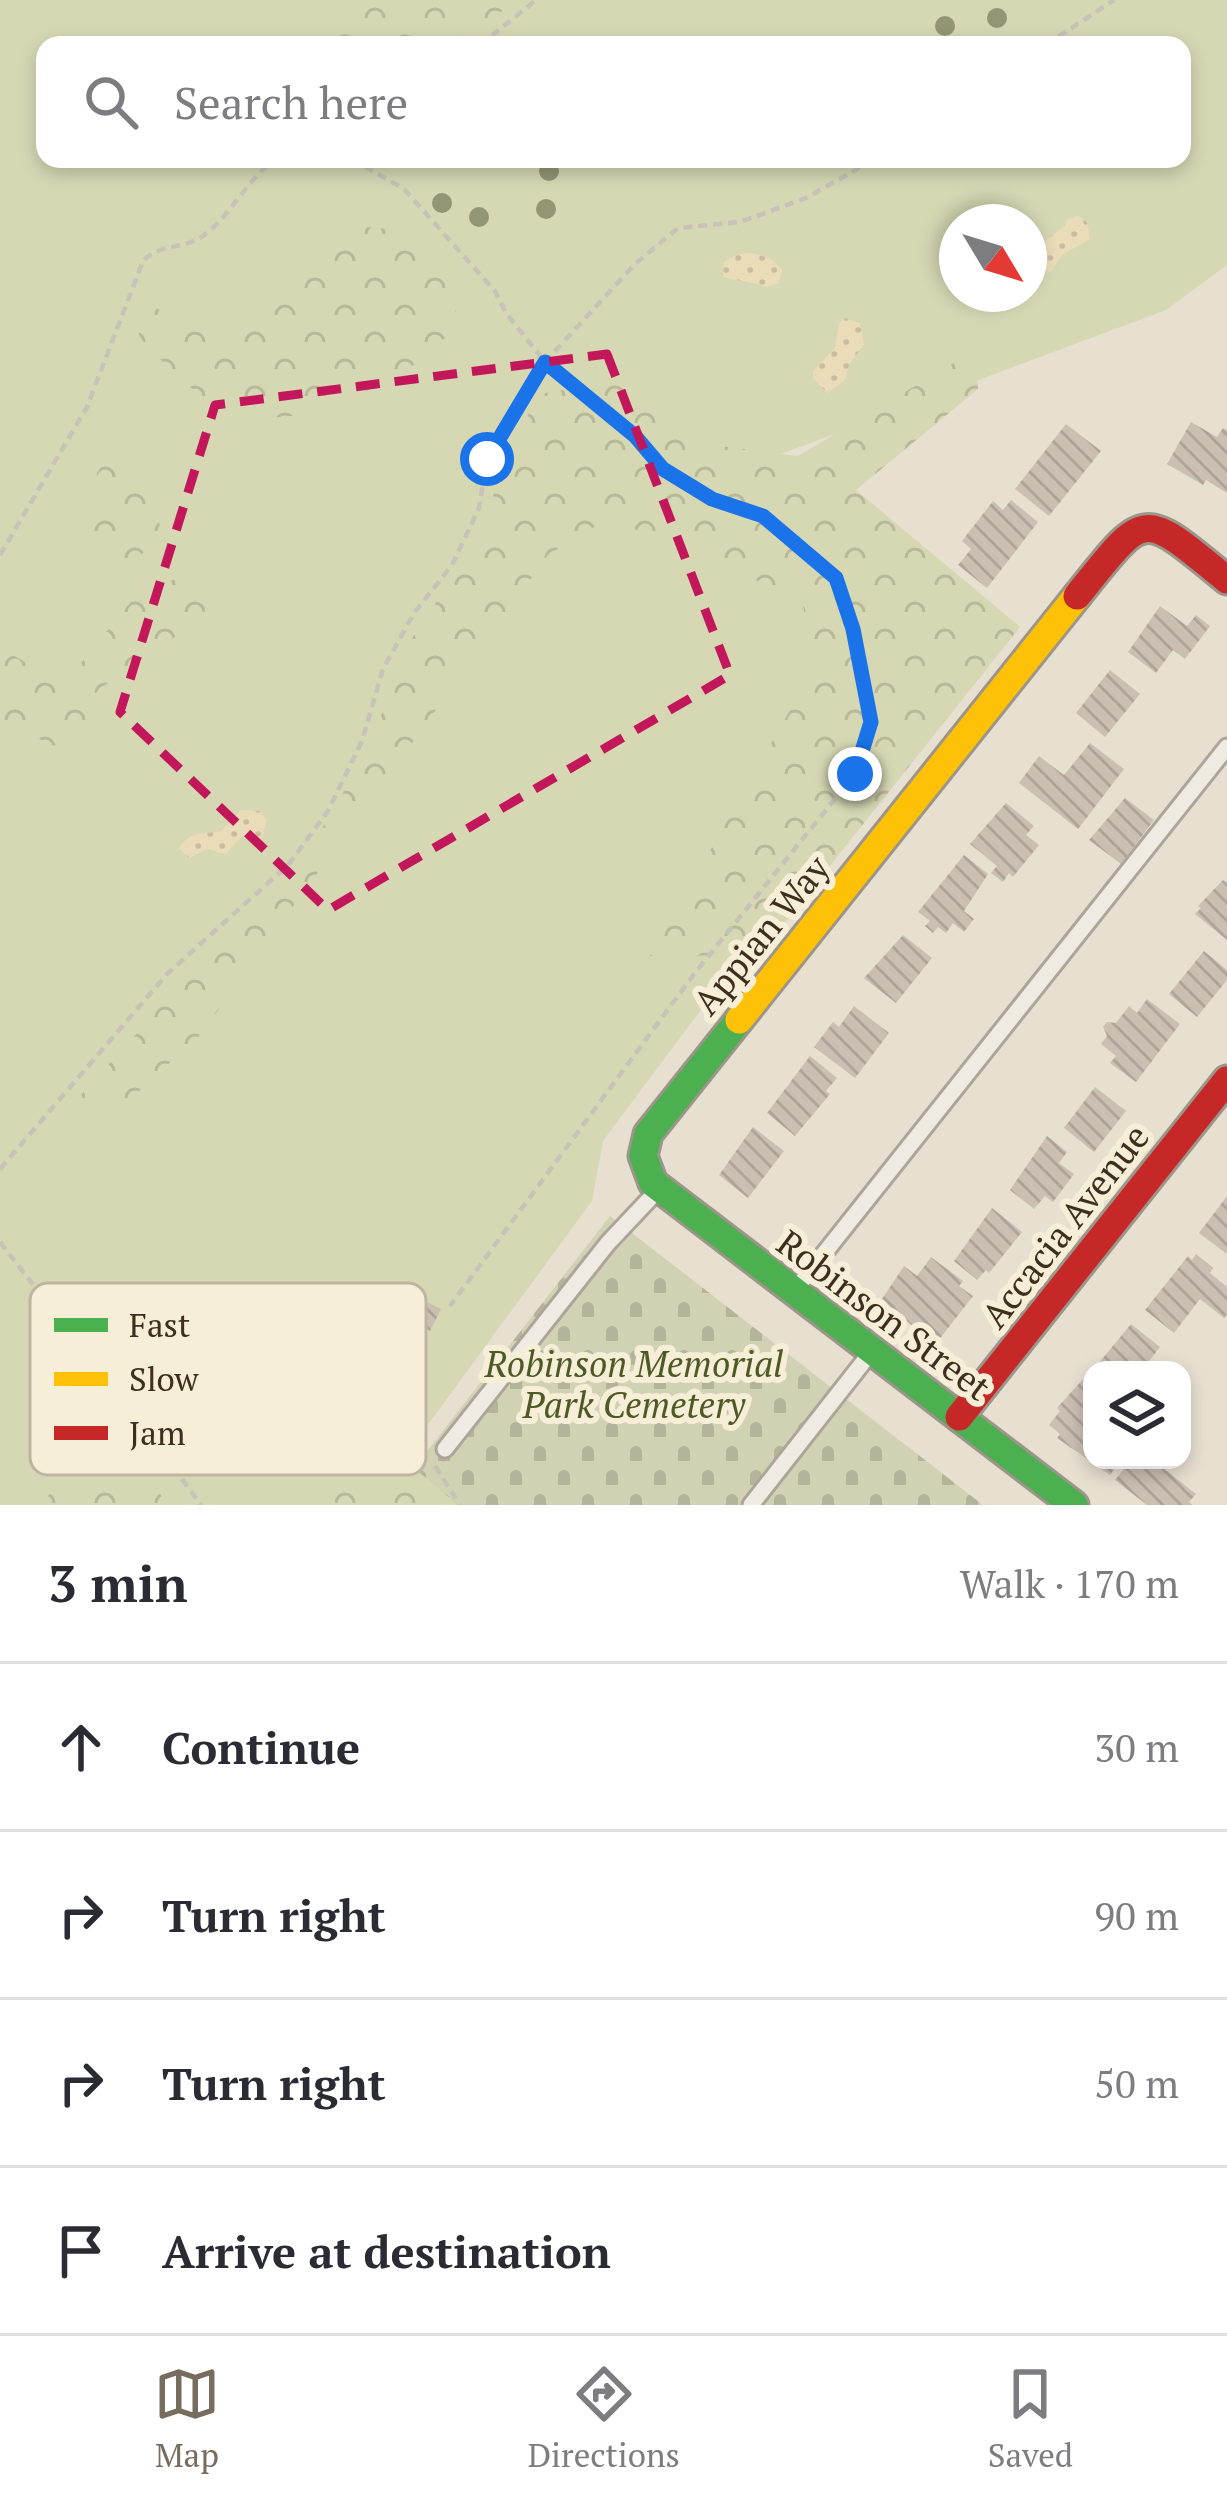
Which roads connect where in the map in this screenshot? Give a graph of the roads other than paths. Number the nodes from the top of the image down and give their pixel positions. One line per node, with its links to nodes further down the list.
1 (1227, 580): 4 (street, Appian Way)
2 (1227, 747): 5 (lane)
3 (1227, 1080): 7 (street, Accacia Avenue)
4 (655, 1185): 5 (street, Robinson Street); 8 (lane)
5 (793, 1293): 6 (street, Robinson Street)
6 (872, 1352): 7 (street, Robinson Street); 9 (lane)
7 (959, 1417): 10 (street, Robinson Street)
8 (445, 1449)
9 (751, 1505)
10 (1074, 1505)

